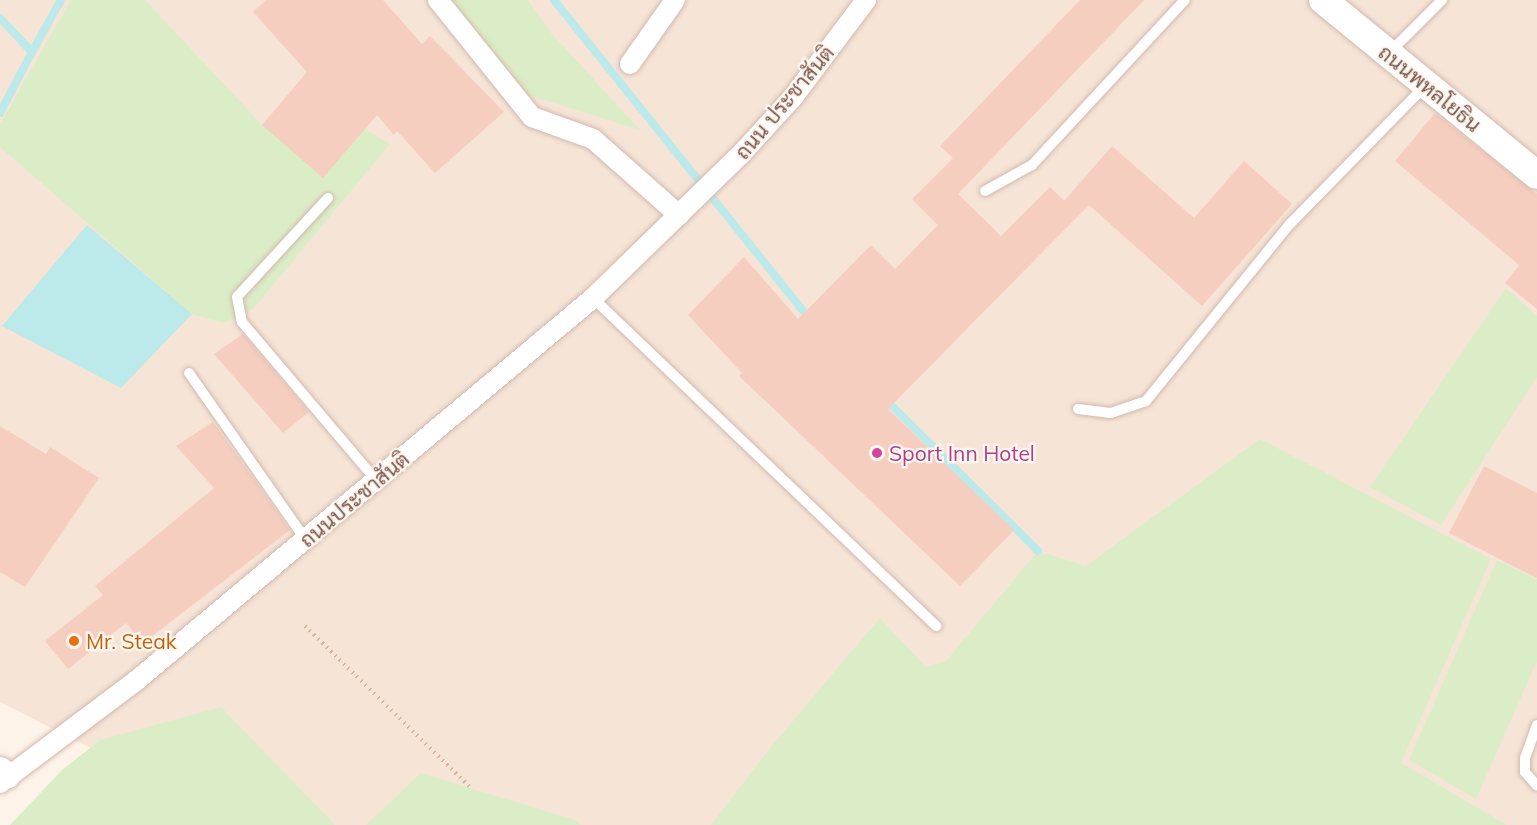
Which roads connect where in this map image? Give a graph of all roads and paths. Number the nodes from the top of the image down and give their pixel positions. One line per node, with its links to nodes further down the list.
1 (438, 0): 14 (street)
2 (675, 0): 8 (street)
3 (866, 0): 13 (street, ถนน ประชาสันติ)
4 (1185, 0): 11 (lane)
5 (1323, 0): 7 (main road, ถนนพหลโยธิน)
6 (1442, 0): 7 (lane)
7 (1388, 54): 9 (main road, ถนนพหลโยธิน)
8 (630, 64)
9 (1426, 85): 10 (main road, ถนนพหลโยธิน); 17 (lane)
10 (1537, 175)
11 (985, 191)
12 (328, 198): 18 (lane)
13 (696, 198): 14 (street, ถนนประชาสันติ)
14 (679, 215): 15 (street, ถนนประชาสันติ)
15 (593, 298): 18 (street, ถนนประชาสันติ); 21 (lane)
16 (189, 373): 19 (lane)
17 (1078, 409)
18 (376, 480): 19 (street, ถนนประชาสันติ)
19 (306, 540): 23 (street, ถนนประชาสันติ)
20 (305, 626): 25 (path)
21 (936, 626)
22 (1537, 725): 24 (lane)
23 (2, 776)
24 (1537, 786)
25 (471, 788)

